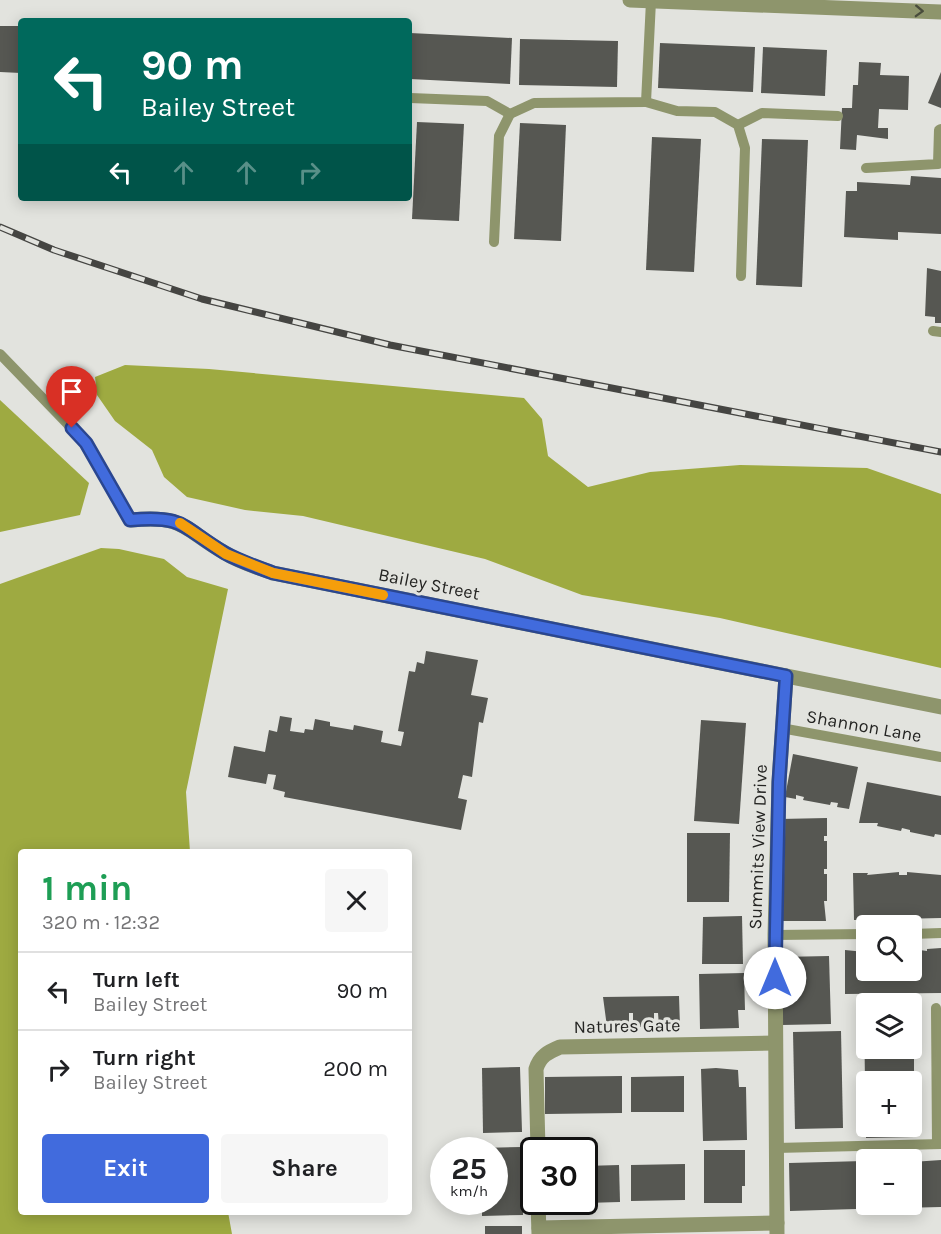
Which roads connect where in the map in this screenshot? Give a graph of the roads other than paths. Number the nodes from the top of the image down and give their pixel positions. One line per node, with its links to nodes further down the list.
1 (630, 0): 2 (street)
2 (651, 1): 3 (street, one-way to 3); 5 (lane)
3 (941, 12)
4 (412, 98): 6 (lane)
5 (646, 102): 6 (lane); 8 (lane)
6 (510, 114): 11 (lane)
7 (838, 116): 8 (lane)
8 (738, 125): 12 (lane)
9 (941, 129): 10 (lane)
10 (866, 168)
11 (494, 242)
12 (741, 276)
13 (0, 354): 14 (lane, Bailey Street)
14 (130, 520): 15 (street, Bailey Street)
15 (786, 676): 16 (street, Bailey Street); 17 (street, Summits View Drive)
16 (941, 707)
17 (781, 728): 18 (lane, Shannon Lane); 22 (street, Summits View Drive)
18 (941, 757)
19 (941, 933): 21 (lane)
20 (856, 934): 22 (lane)
21 (922, 934)
22 (775, 935): 24 (street, Summits View Drive)
23 (936, 1008): 26 (lane)
24 (775, 1043): 25 (street, Natures Gate); 27 (street, Summits View Drive)
25 (538, 1137)
26 (939, 1144): 27 (lane)
27 (776, 1148): 29 (street, Summits View Drive)
28 (538, 1215): 30 (street)
29 (777, 1229): 30 (street)
30 (539, 1231)

